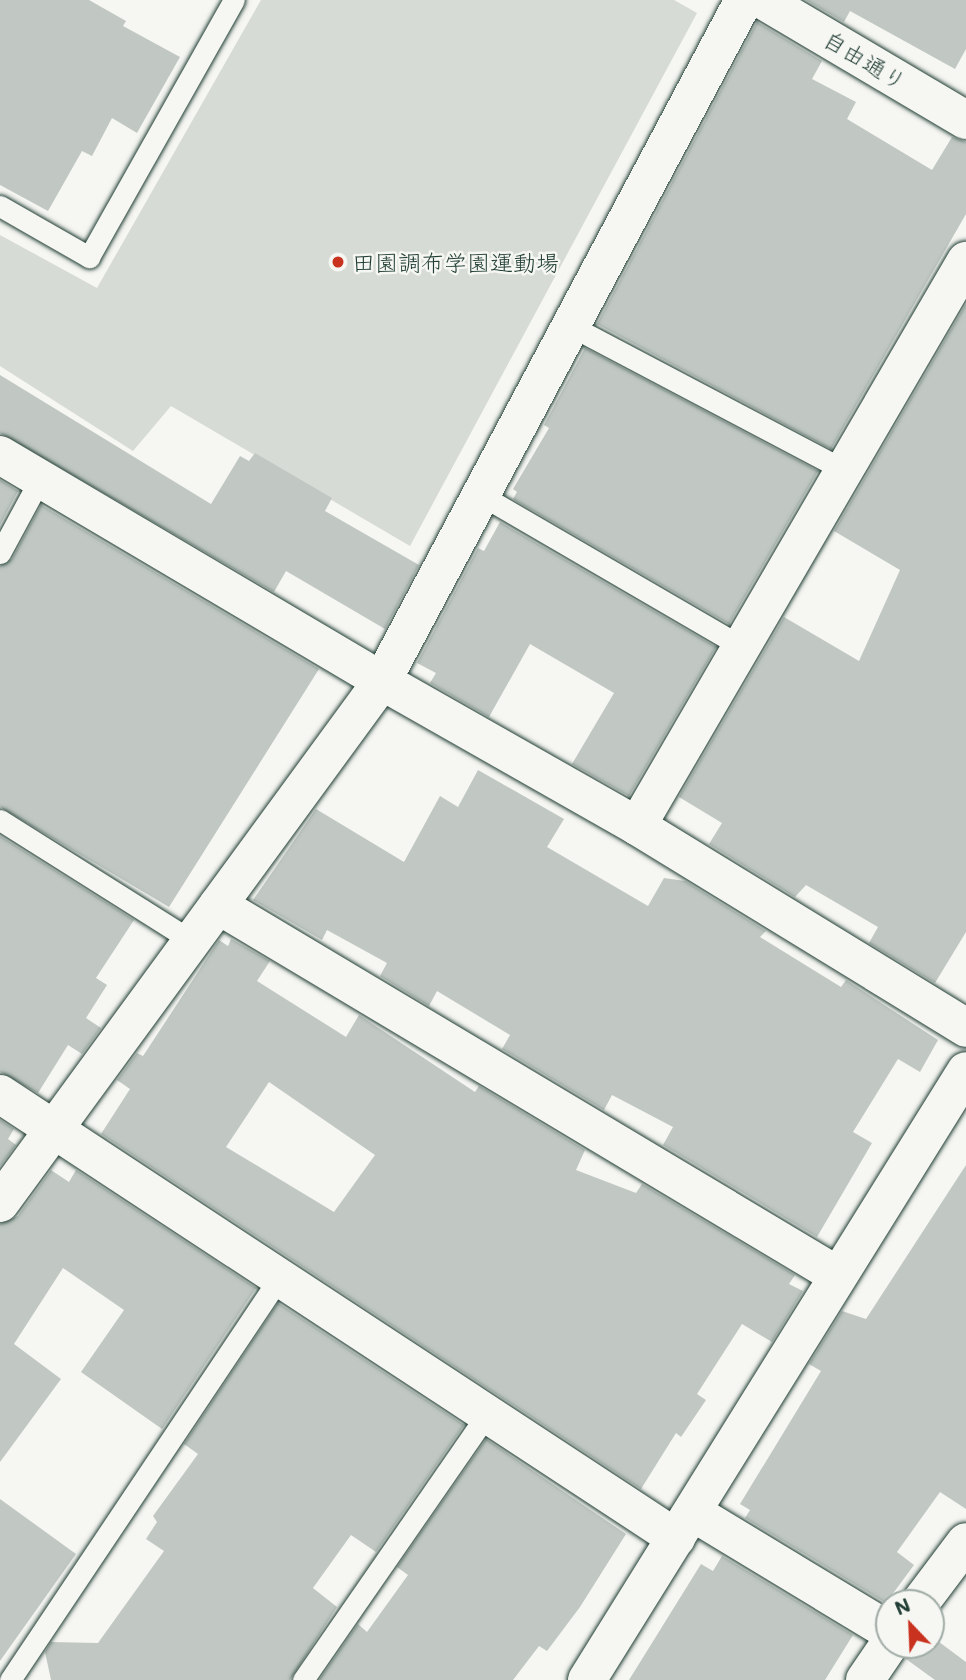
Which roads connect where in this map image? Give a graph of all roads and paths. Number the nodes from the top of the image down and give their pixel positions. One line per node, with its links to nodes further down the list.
1 (234, 0): 5 (lane)
2 (744, 0): 7 (street)
3 (763, 0): 4 (street, 自由通り)
4 (966, 120)
5 (0, 205)
6 (966, 261): 9 (street)
7 (571, 326): 9 (lane); 11 (street)
8 (0, 455): 10 (street)
9 (842, 470): 13 (street)
10 (40, 479): 12 (lane); 14 (street)
11 (481, 495): 13 (lane); 14 (street)
12 (0, 553)
13 (740, 646): 16 (street)
14 (382, 681): 16 (street); 17 (street)
15 (0, 820): 18 (lane)
16 (637, 825): 19 (street)
17 (218, 905): 18 (street); 24 (street)
18 (192, 941): 22 (street)
19 (966, 1028)
20 (966, 1071): 24 (street)
21 (0, 1094): 22 (street)
22 (54, 1130): 23 (street); 25 (street)
23 (0, 1203)
24 (837, 1275): 27 (street)
25 (279, 1278): 26 (street); 32 (lane)
26 (486, 1414): 27 (street); 33 (lane)
27 (685, 1526): 30 (street); 34 (street)
28 (966, 1542): 29 (street)
29 (931, 1589)
30 (875, 1624)
31 (880, 1659): 35 (street)
32 (10, 1680)
33 (303, 1680)
34 (587, 1680)
35 (865, 1680)

